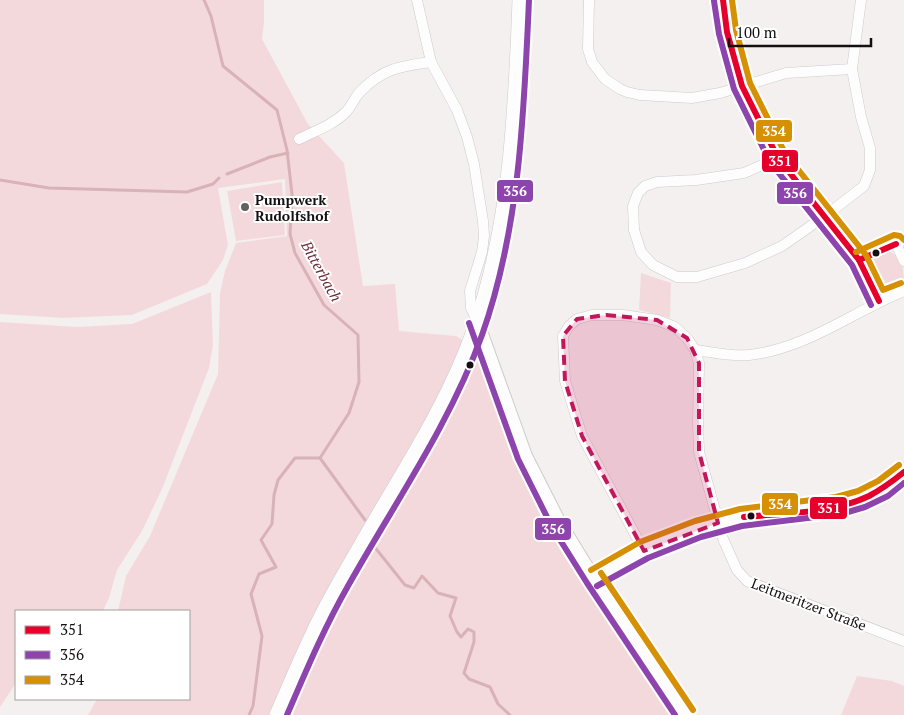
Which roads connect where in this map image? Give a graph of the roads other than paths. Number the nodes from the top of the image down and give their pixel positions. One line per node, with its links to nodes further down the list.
1 (417, 0): 6 (street)
2 (520, 0): 17 (main road)
3 (588, 0): 8 (street)
4 (723, 0): 8 (street)
5 (861, 0): 7 (street)
6 (431, 62): 9 (street); 17 (street)
7 (852, 69): 8 (street); 11 (street)
8 (742, 86): 10 (street)
9 (299, 139)
10 (778, 158): 11 (street); 11 (street)
11 (825, 216): 13 (street)
12 (900, 242): 13 (street); 14 (street)
13 (860, 260): 16 (street)
14 (904, 261)
15 (904, 291): 16 (street)
16 (879, 301): 18 (street)
17 (477, 320): 22 (street); 24 (main road)
18 (695, 350): 20 (street, Leitmeritzer Straße); 21 (street)
19 (904, 472): 20 (street)
20 (718, 523): 21 (street); 23 (street, Leitmeritzer Straße)
21 (644, 550): 22 (street)
22 (594, 578): 25 (street)
23 (904, 640)
24 (277, 715)
25 (686, 715)

